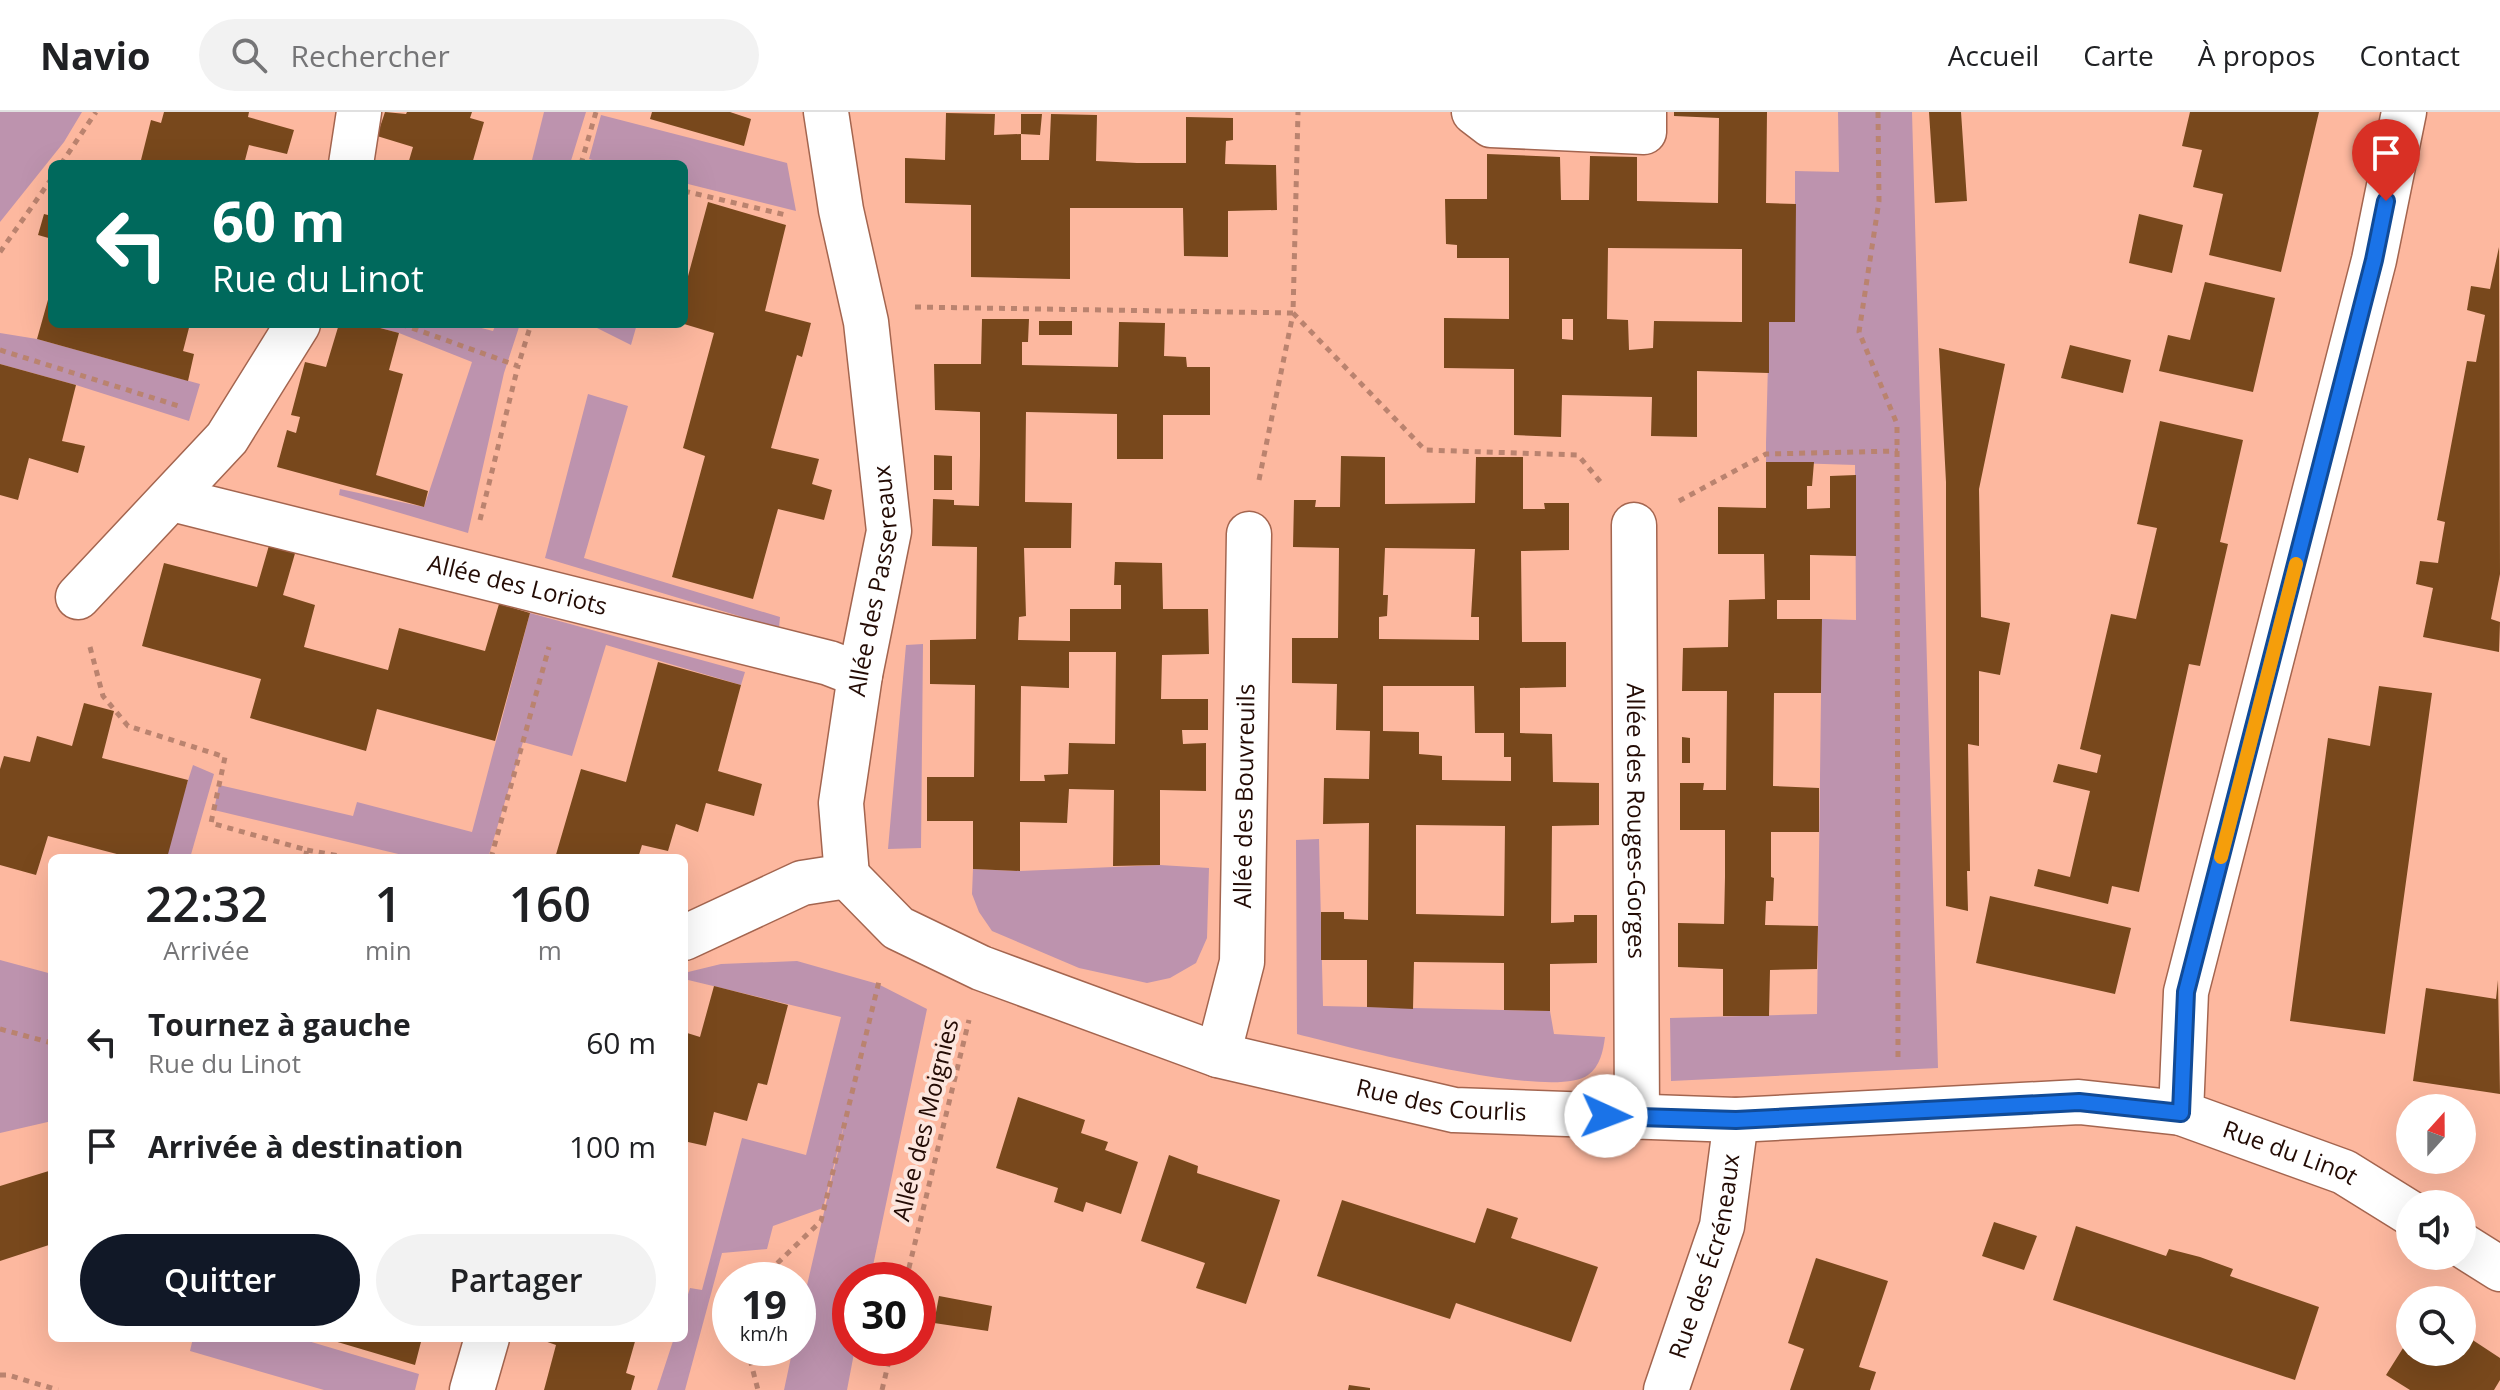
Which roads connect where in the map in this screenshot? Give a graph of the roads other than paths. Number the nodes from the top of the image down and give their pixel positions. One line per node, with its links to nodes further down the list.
1 (359, 112): 6 (street)
2 (826, 112): 12 (street, Allée des Passereaux)
3 (1474, 112): 4 (street)
4 (1644, 112)
5 (2404, 112): 16 (street)
6 (352, 160)
7 (296, 328): 8 (street)
8 (172, 499): 11 (street); 12 (street, Allée des Loriots)
9 (1634, 525): 17 (street, Allée des Rouges-Gorges)
10 (1249, 534): 15 (street, Allée des Bouvreuils)
11 (78, 597)
12 (860, 675): 13 (street, Allée des Passereaux)
13 (847, 876): 14 (street); 15 (street, Rue des Courlis)
14 (688, 936)
15 (1218, 1055): 17 (street, Rue des Courlis)
16 (2181, 1113): 18 (street, Rue des Courlis); 19 (street, Rue du Linot)
17 (1637, 1117): 18 (street, Rue des Courlis)
18 (1736, 1120): 24 (street, Rue des Écréneaux)
19 (2396, 1204)
20 (2476, 1254): 21 (street)
21 (2500, 1269)
22 (486, 1342): 23 (street)
23 (472, 1390)
24 (1666, 1390)

